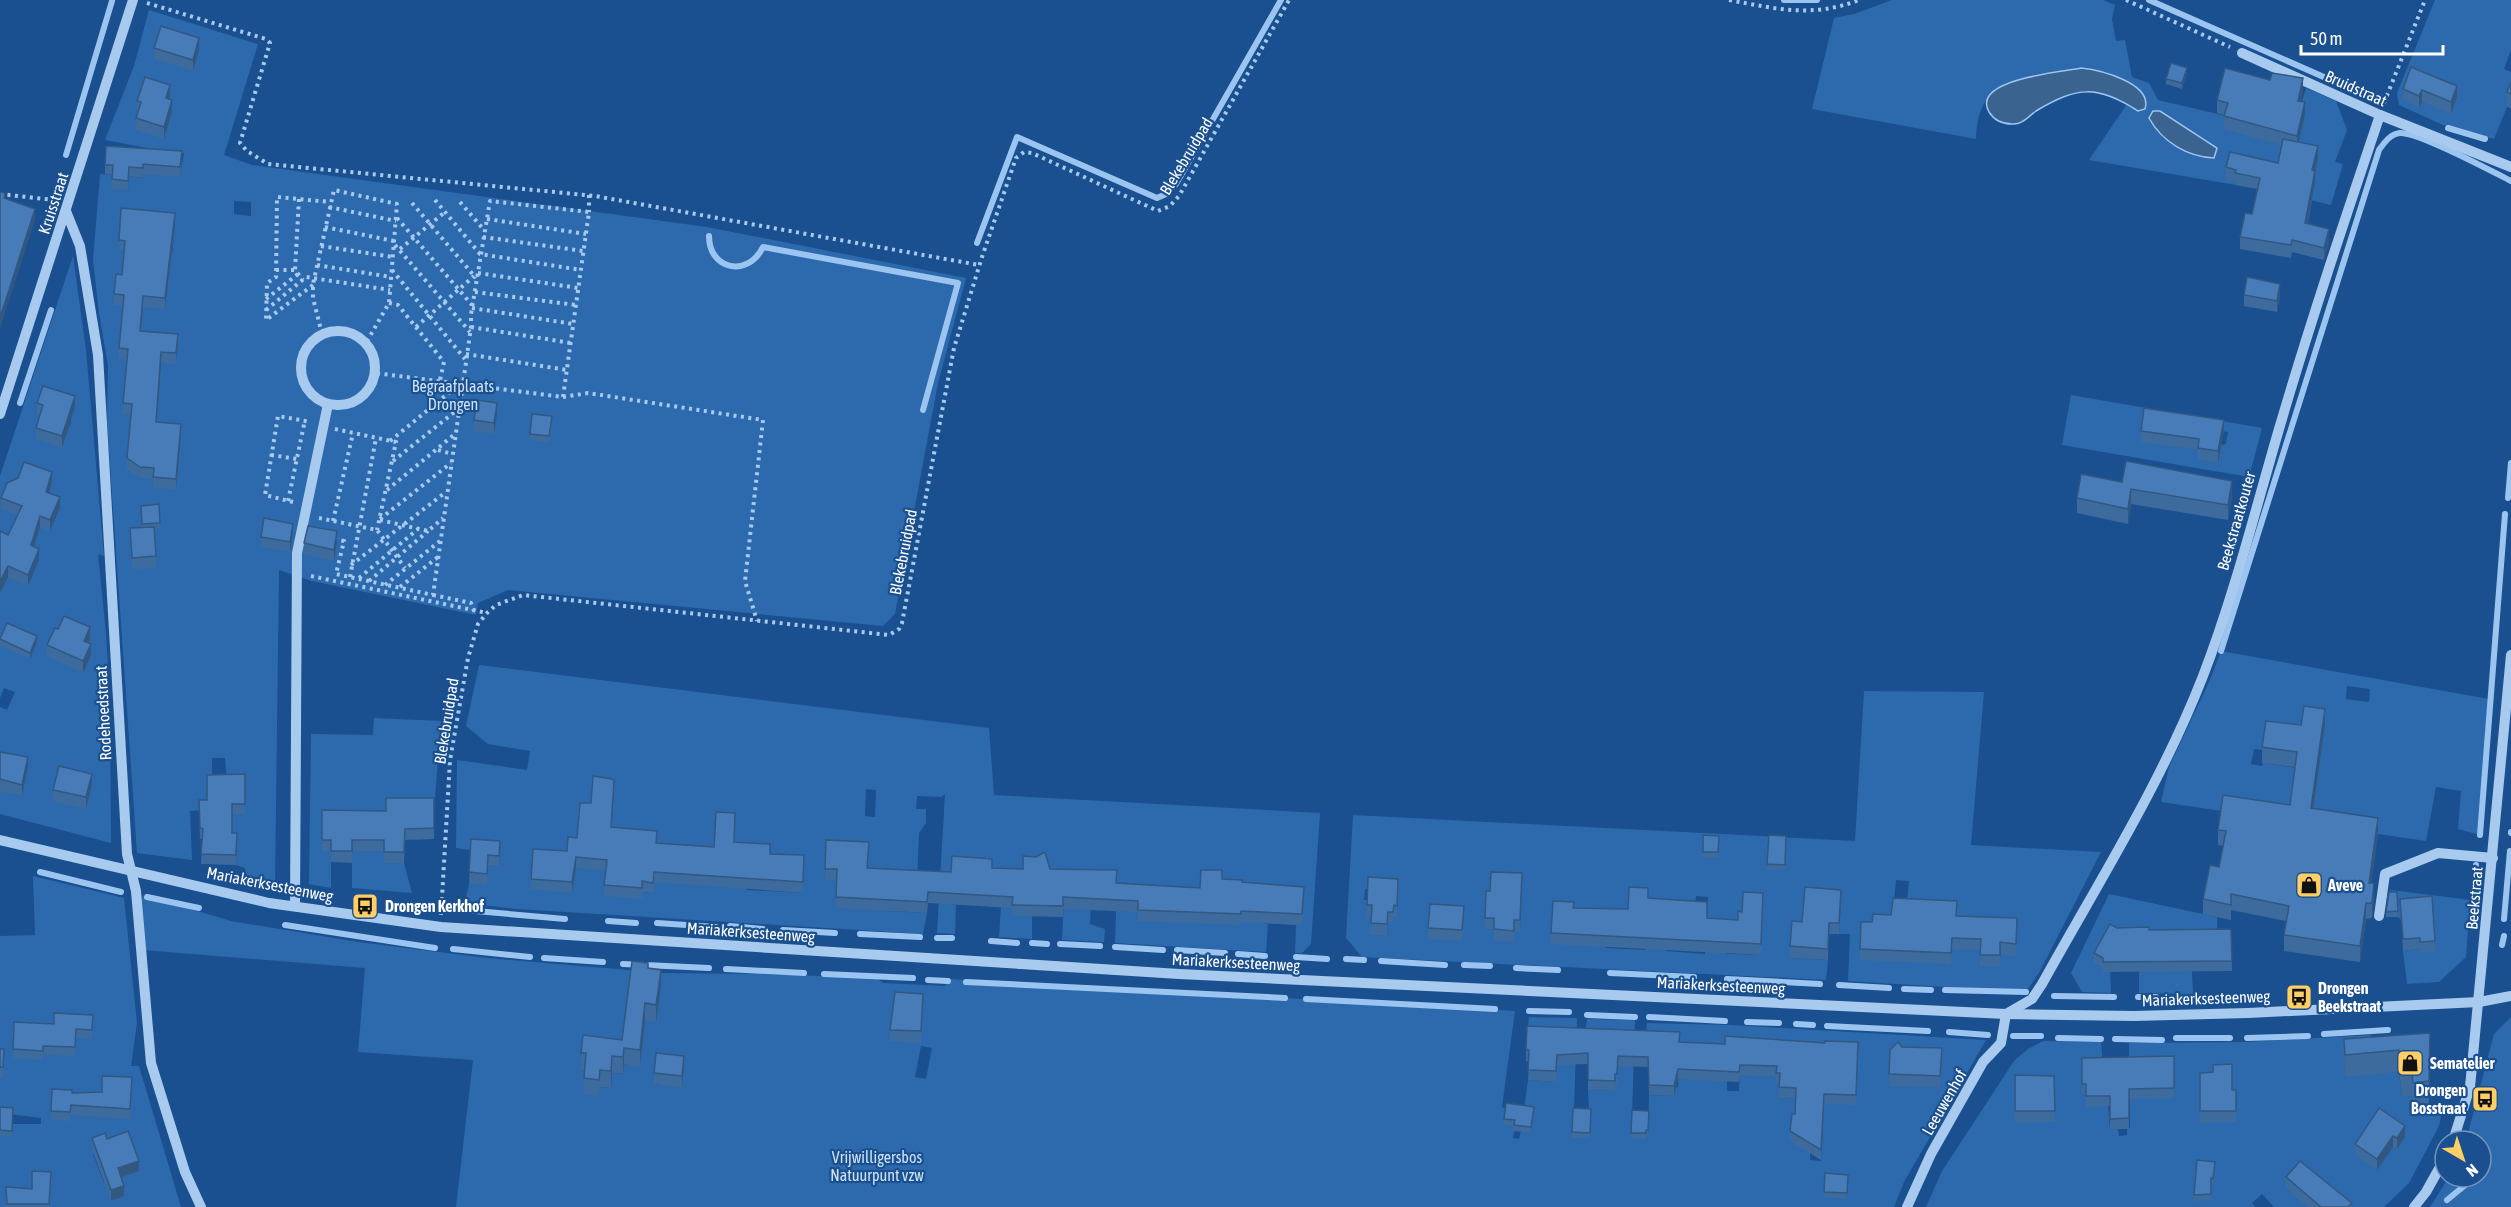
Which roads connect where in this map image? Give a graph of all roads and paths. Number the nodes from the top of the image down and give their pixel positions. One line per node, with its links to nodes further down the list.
1 (136, 0): 11 (path); 17 (street, Kruisstraat)
2 (1289, 0): 35 (path, Blekebruidpad)
3 (1729, 0): 4 (path)
4 (1858, 0)
5 (2126, 0): 7 (path)
6 (2425, 0): 8 (path)
7 (2242, 53): 8 (street, Bruidstraat)
8 (2380, 115): 9 (street, Bruidstraat); 122 (street, Beekstraatkouter)
9 (2511, 167)
10 (0, 194): 17 (path)
11 (589, 195): 19 (path); 35 (path)
12 (299, 199): 16 (path); 37 (path); 39 (path)
13 (435, 200): 18 (path)
14 (460, 201): 24 (path)
15 (412, 203): 22 (path)
16 (330, 205): 21 (path); 21 (path); 23 (path)
17 (68, 206): 70 (street, Kruisstraat); 116 (street, Rodehoedstraat)
18 (445, 212): 22 (path); 32 (path)
19 (589, 212): 20 (path); 25 (path)
20 (487, 219): 24 (path); 25 (path)
21 (396, 220): 26 (path); 28 (path)
22 (430, 224): 26 (path); 40 (path)
23 (325, 227): 28 (path); 29 (path)
24 (484, 230): 27 (path)
25 (586, 234): 31 (path)
26 (414, 237): 30 (path); 46 (path)
27 (483, 237): 31 (path); 32 (path)
28 (394, 242): 30 (path); 33 (path)
29 (321, 246): 33 (path); 34 (path)
30 (400, 249): 49 (path)
31 (583, 251): 38 (path)
32 (480, 254): 38 (path); 40 (path)
33 (393, 257): 36 (path)
34 (317, 265): 41 (path); 43 (path)
35 (979, 266): 112 (path, Blekebruidpad)
36 (392, 269): 41 (path); 54 (path)
37 (276, 270): 39 (path); 48 (path)
38 (581, 270): 44 (path)
39 (297, 272): 42 (path); 48 (path)
40 (476, 276): 44 (path); 46 (path); 47 (path)
41 (391, 277): 45 (path)
42 (303, 280): 43 (path); 53 (path)
43 (314, 281): 45 (path); 53 (path); 59 (path)
44 (578, 288): 51 (path)
45 (390, 290): 50 (path)
46 (459, 290): 49 (path); 52 (path)
47 (474, 292): 51 (path); 52 (path)
48 (266, 299): 53 (path)
49 (444, 302): 54 (path); 58 (path)
50 (389, 303): 56 (path); 60 (path)
51 (576, 305): 55 (path)
52 (472, 307): 55 (path); 57 (path)
53 (266, 310)
54 (429, 316): 56 (path); 62 (path)
55 (573, 324): 61 (path)
56 (416, 327): 65 (path)
57 (471, 327): 58 (path); 61 (path)
58 (470, 333): 62 (path)
59 (322, 334): 60 (street); 68 (street)
60 (366, 343): 64 (street)
61 (571, 343): 63 (path)
62 (466, 357): 63 (path); 66 (path)
63 (567, 370): 67 (path)
64 (375, 373): 65 (path); 68 (street)
65 (440, 380): 66 (path)
66 (462, 383): 67 (path); 69 (path); 75 (path)
67 (563, 397): 112 (path)
68 (328, 404): 86 (street)
69 (458, 409): 73 (path); 81 (path)
70 (0, 414)
71 (305, 420): 80 (path)
72 (353, 433): 89 (path)
73 (455, 434): 77 (path); 78 (path)
74 (376, 438): 90 (path)
75 (390, 441)
76 (396, 442): 81 (path)
77 (437, 449): 78 (path); 83 (path)
78 (452, 454): 82 (path)
79 (271, 455): 80 (path)
80 (297, 459): 85 (path)
81 (392, 462): 83 (path)
82 (451, 463): 84 (path); 88 (path)
83 (387, 490): 88 (path)
84 (447, 491): 87 (path); 91 (path)
85 (288, 501)
86 (305, 514): 89 (path); 95 (street)
87 (443, 518): 94 (path); 96 (path)
88 (380, 520): 91 (path); 93 (path)
89 (333, 521): 90 (path)
90 (359, 525): 93 (path); 101 (path)
91 (404, 525): 92 (path); 97 (path)
92 (418, 529): 94 (path); 98 (path)
93 (377, 530): 97 (path)
94 (428, 531): 100 (path)
95 (301, 533): 103 (street); 104 (path)
96 (441, 540): 99 (path); 102 (path)
97 (385, 541): 98 (path); 101 (path)
98 (392, 550): 100 (path); 105 (path)
99 (438, 557): 108 (path); 109 (path)
100 (398, 558): 102 (path); 106 (path)
101 (351, 565): 104 (path)
102 (405, 568): 107 (path)
103 (297, 573): 110 (path); 117 (street)
104 (350, 577): 105 (path)
105 (358, 578): 106 (path)
106 (369, 581): 107 (path)
107 (386, 585): 108 (path)
108 (400, 588): 109 (path)
109 (433, 595): 110 (path)
110 (474, 611): 111 (path)
111 (487, 613): 112 (path, Blekebruidpad); 119 (path, Blekebruidpad)
112 (757, 621)
113 (2511, 655): 115 (street, Beekstraat)
114 (0, 840): 116 (street, Mariakerksesteenweg)
115 (2493, 858): 118 (street); 121 (street, Beekstraat)
116 (130, 870): 117 (street, Mariakerksesteenweg); 125 (street, Rodehoedstraat)
117 (295, 906): 119 (street, Mariakerksesteenweg)
118 (2379, 916)
119 (441, 927): 122 (street, Mariakerksesteenweg)
120 (2511, 996): 121 (street, Mariakerksesteenweg)
121 (2480, 1002): 122 (street, Mariakerksesteenweg); 123 (street, Beekstraat)
122 (2006, 1014): 126 (street, Leeuwenhof)
123 (2457, 1129)
124 (2433, 1177): 127 (street)
125 (201, 1207)
126 (1907, 1207)
127 (2414, 1207)

